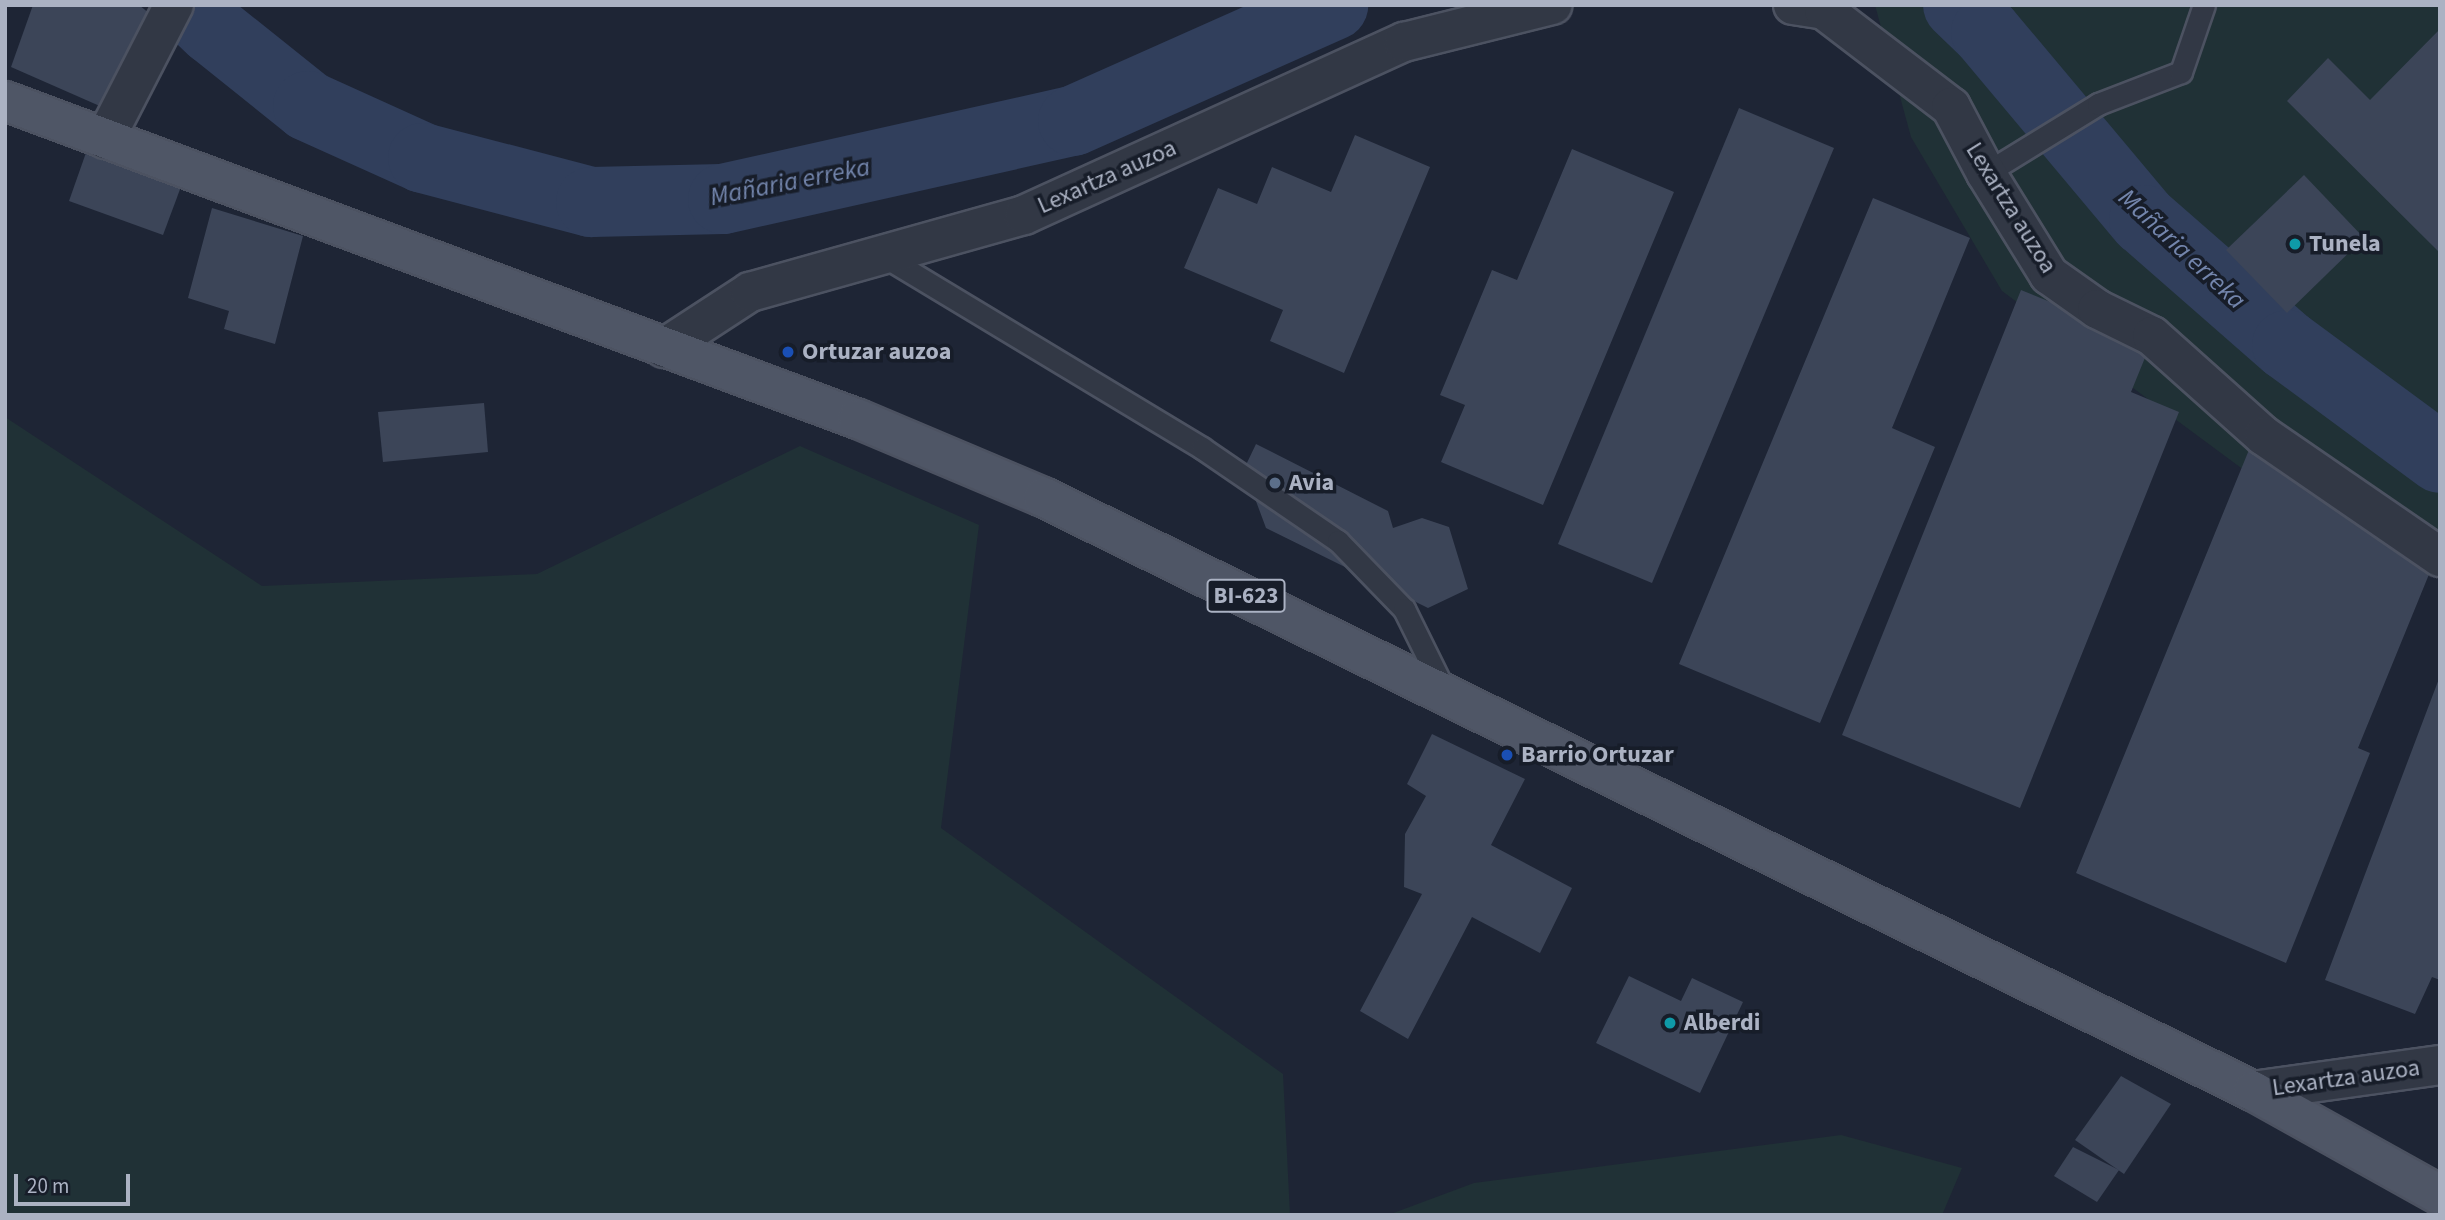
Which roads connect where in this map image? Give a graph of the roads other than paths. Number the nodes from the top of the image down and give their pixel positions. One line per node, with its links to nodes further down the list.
1 (1552, 5): 8 (street, Lexartza auzoa)
2 (1793, 5): 7 (street, Lexartza auzoa)
3 (2204, 5): 7 (lane)
4 (170, 13): 6 (street)
5 (5, 101): 6 (main road, BI-623)
6 (105, 139): 9 (main road, BI-623)
7 (1986, 173): 10 (street, Lexartza auzoa)
8 (881, 255): 9 (street, Lexartza auzoa); 11 (lane)
9 (664, 348): 11 (main road, BI-623)
10 (2440, 557)
11 (1446, 694): 13 (main road, BI-623)
12 (2440, 1065): 13 (street, Lexartza auzoa)
13 (2253, 1091): 14 (main road, BI-623)
14 (2440, 1195)

